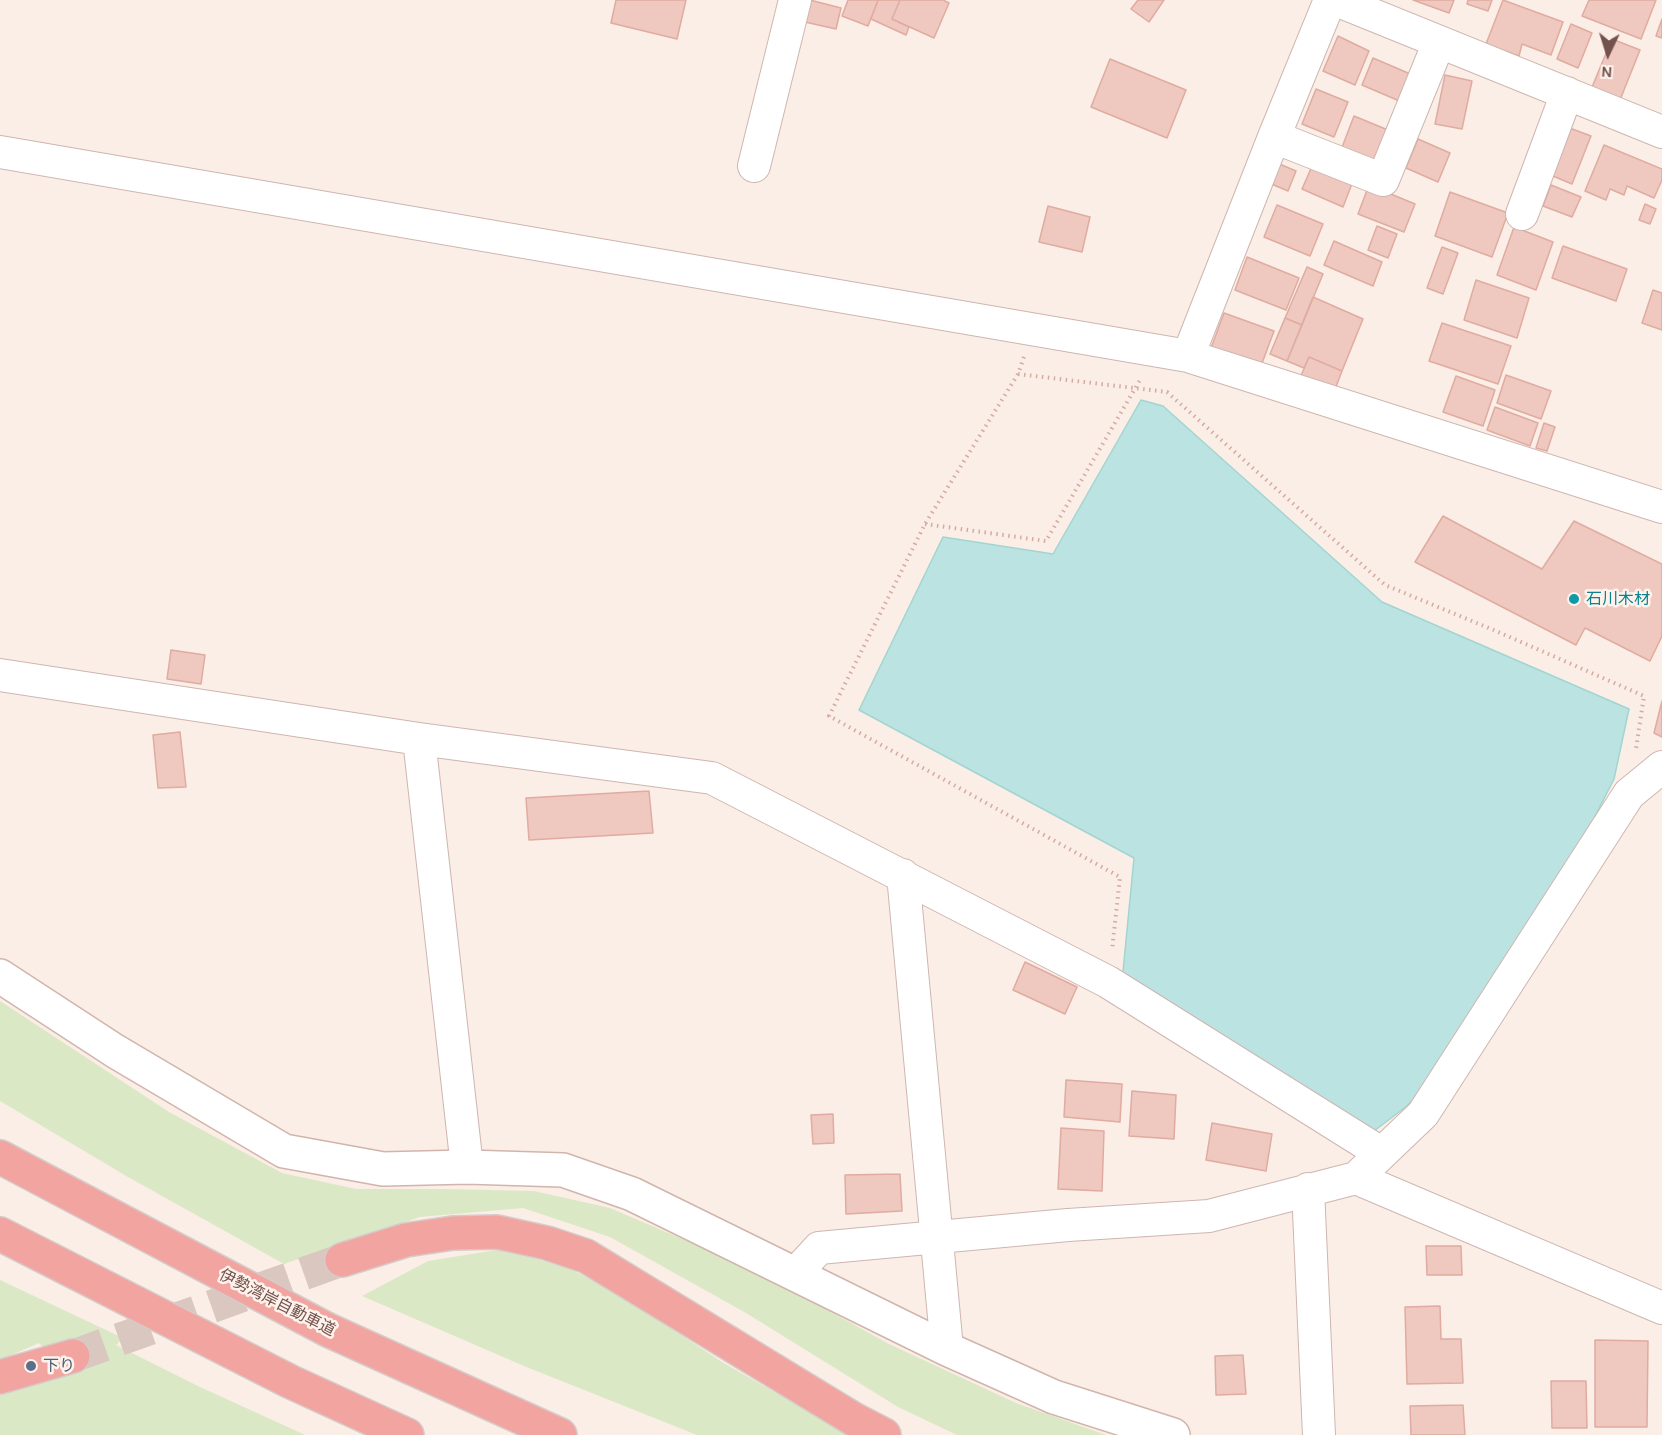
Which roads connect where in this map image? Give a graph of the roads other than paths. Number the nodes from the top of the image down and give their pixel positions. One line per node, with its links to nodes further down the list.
1 (795, 0): 9 (street)
2 (1330, 0): 7 (street)
3 (1336, 0): 4 (street)
4 (1439, 42): 5 (street); 7 (street)
5 (1567, 93): 6 (street); 10 (street)
6 (1662, 132)
7 (1274, 137): 11 (street)
8 (0, 152): 11 (street)
9 (754, 166)
10 (1522, 214)
11 (1174, 353): 12 (street)
12 (1662, 507)
13 (0, 675): 14 (street)
14 (419, 739): 16 (street); 20 (street)
15 (1662, 767): 18 (street)
16 (903, 875): 18 (street); 24 (street)
17 (0, 976): 20 (street)
18 (1381, 1153): 21 (street)
19 (0, 1157): 32 (highway, 伊勢湾岸自動車道)
20 (467, 1167): 26 (street)
21 (1356, 1178): 22 (street); 27 (street)
22 (1308, 1189): 24 (street); 35 (street)
23 (0, 1234): 31 (highway)
24 (936, 1238): 26 (street); 28 (street)
25 (342, 1260): 33 (highway)
26 (796, 1273): 28 (street)
27 (1662, 1308)
28 (947, 1349): 34 (street)
29 (73, 1356): 30 (highway)
30 (0, 1377)
31 (407, 1435)
32 (560, 1435)
33 (884, 1435)
34 (1173, 1435)
35 (1319, 1435)

